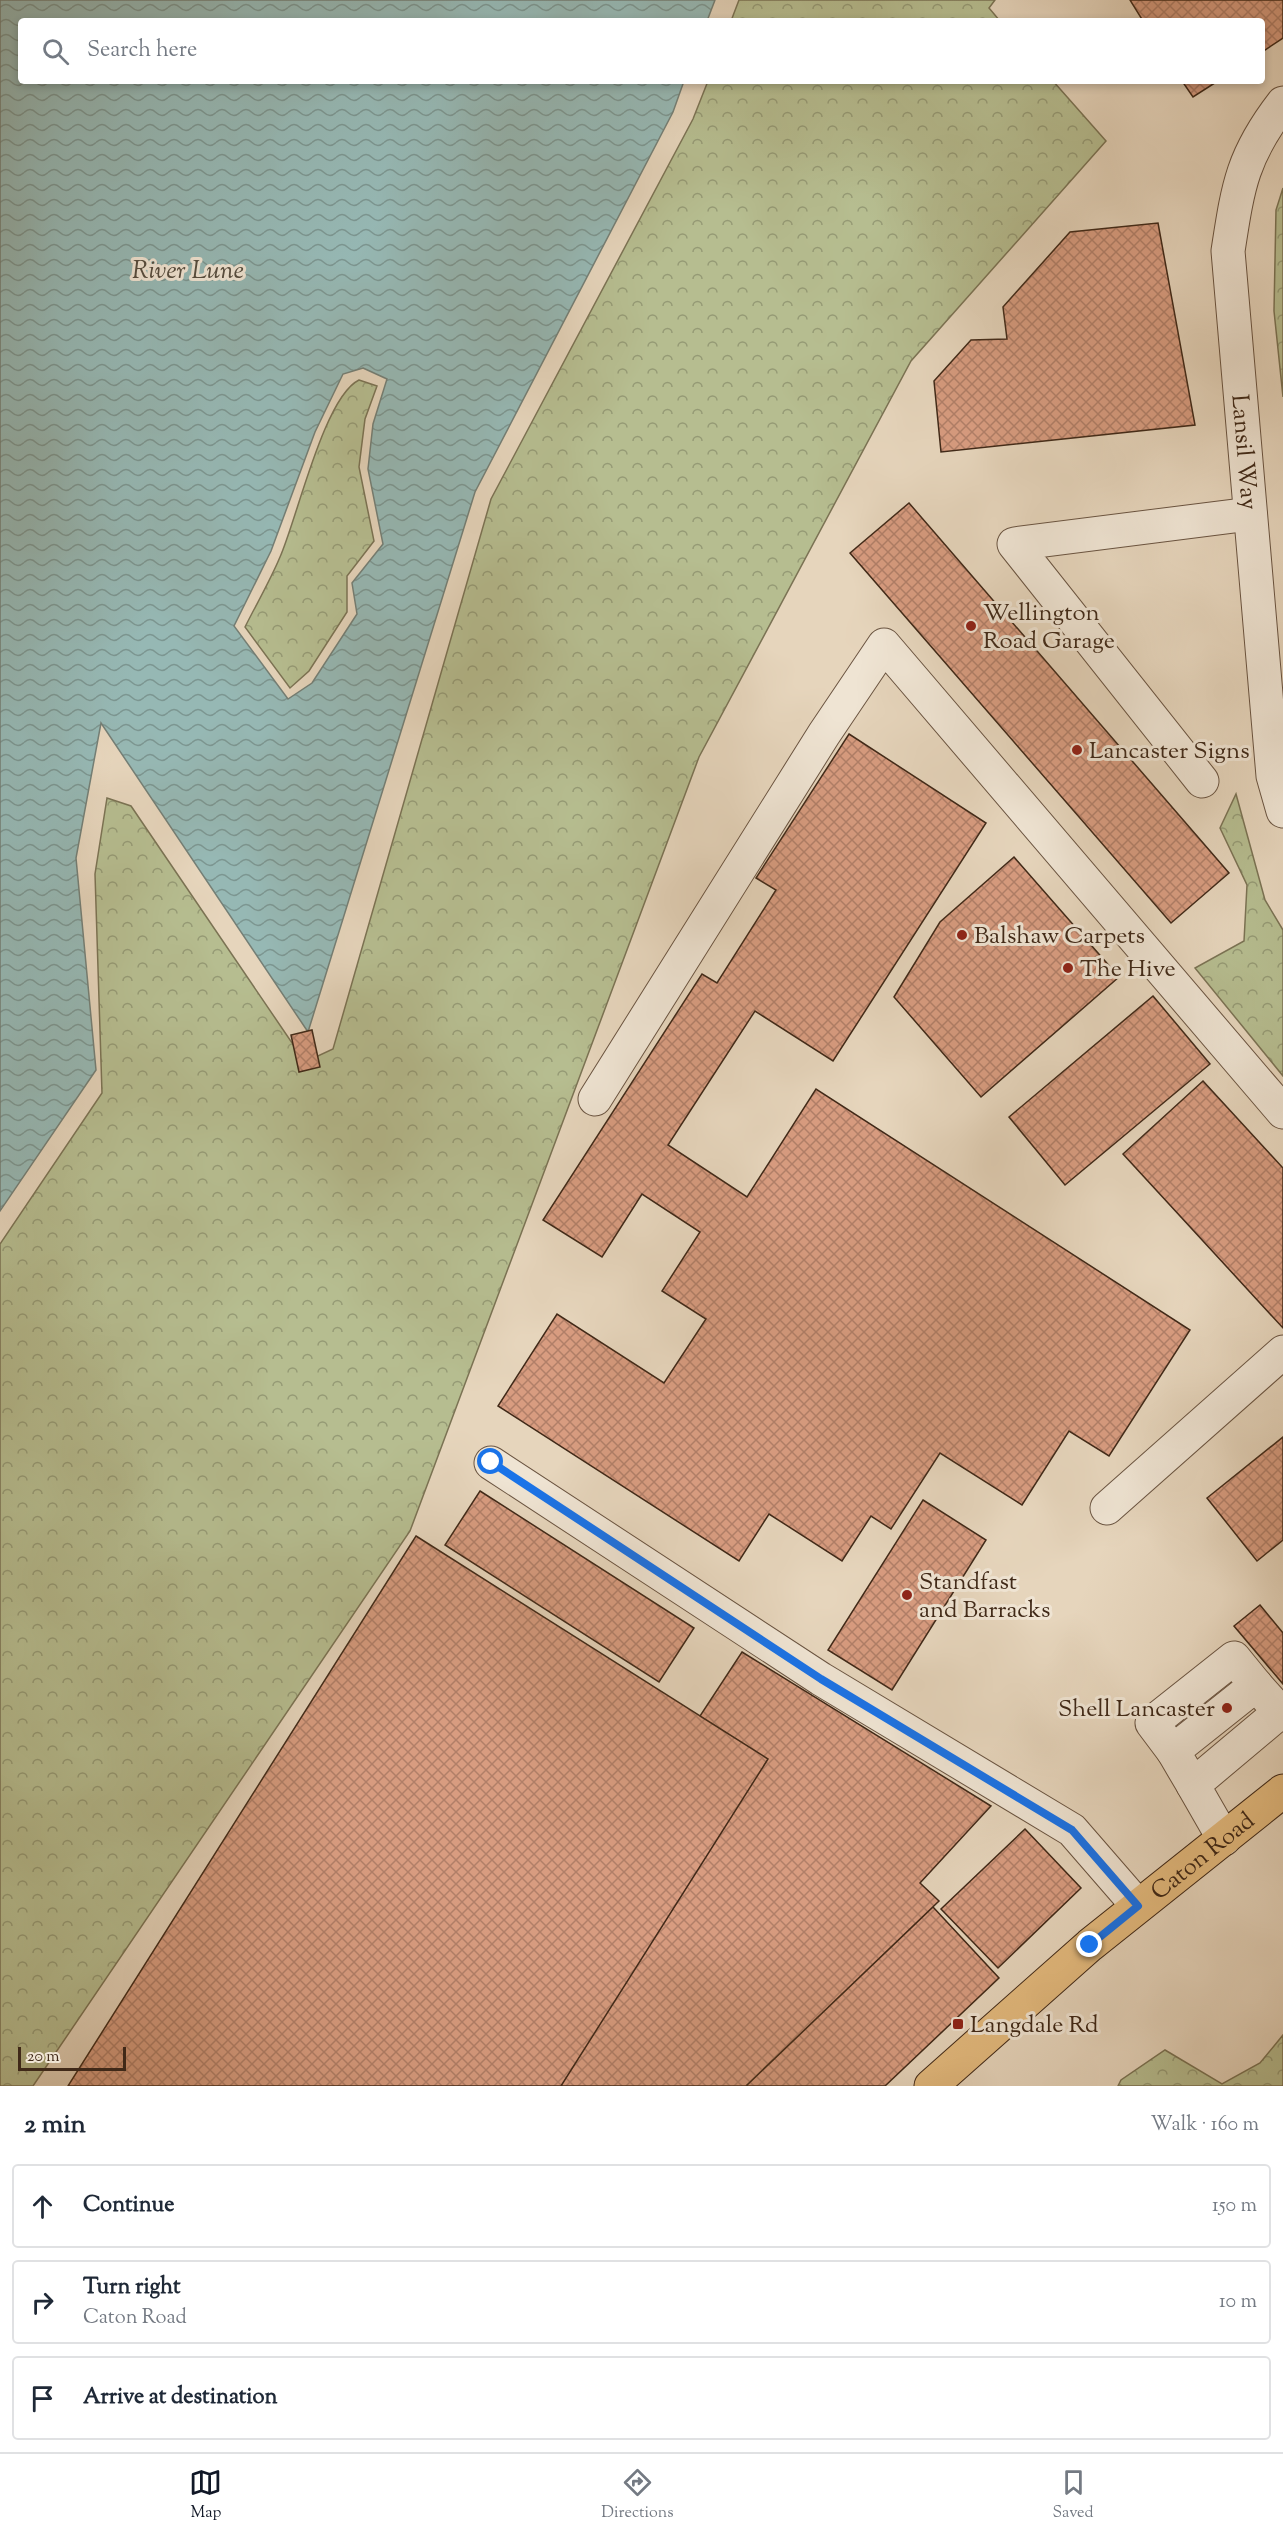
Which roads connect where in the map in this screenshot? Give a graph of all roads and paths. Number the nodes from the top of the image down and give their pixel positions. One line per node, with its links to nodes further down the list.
1 (1283, 103): 2 (street, Lansil Way)
2 (1250, 514): 3 (street, Lansil Way); 4 (street)
3 (1278, 772): 5 (street, Lansil Way)
4 (1202, 781)
5 (1283, 811)
6 (595, 1099): 7 (street)
7 (1283, 1112)
8 (1283, 1352): 10 (street)
9 (491, 1462): 15 (street)
10 (1107, 1508)
11 (1282, 1713): 12 (street); 12 (street)
12 (1193, 1785): 14 (street)
13 (1283, 1791): 14 (main road, Caton Road)
14 (1224, 1839): 15 (main road, Caton Road)
15 (1138, 1906): 16 (main road, Caton Road)
16 (931, 2086)

